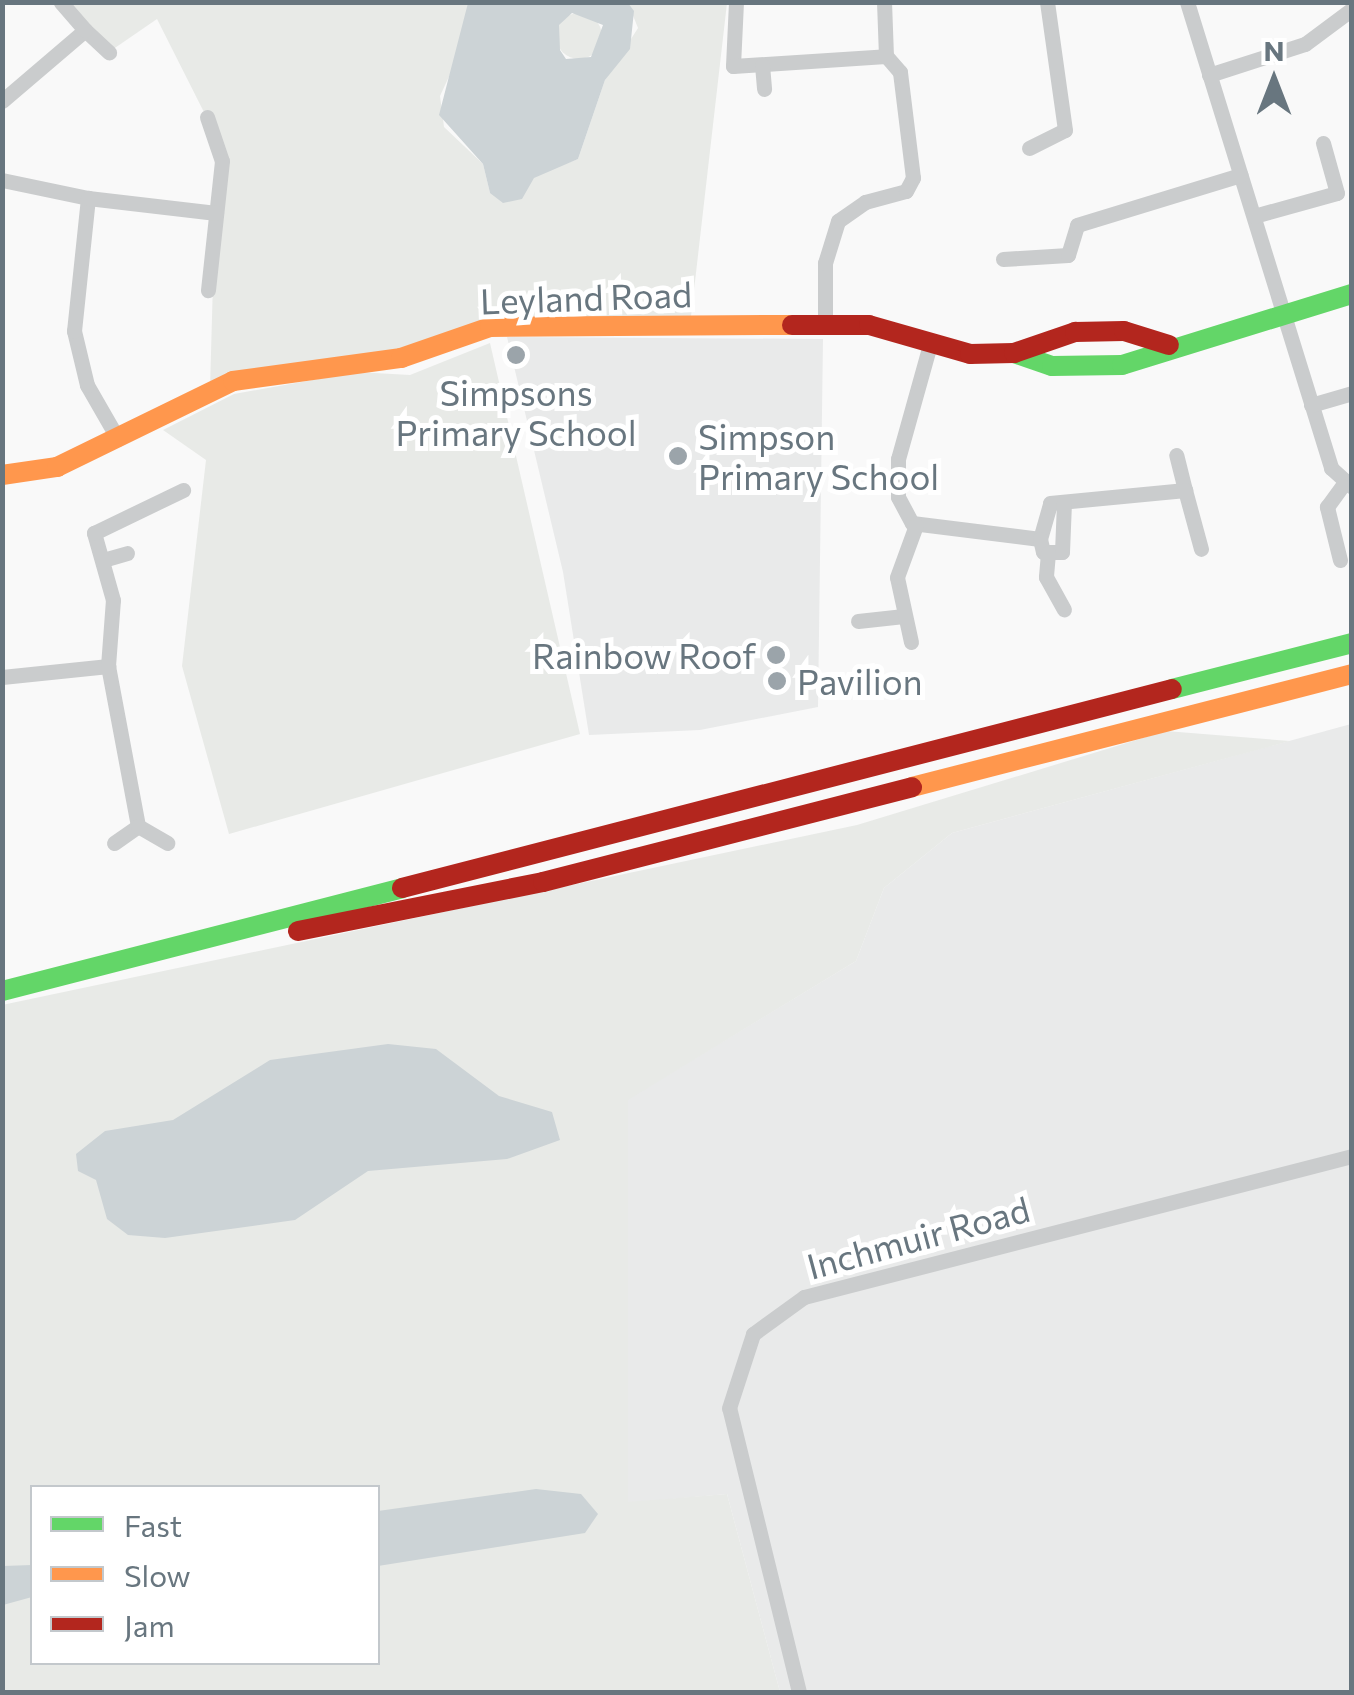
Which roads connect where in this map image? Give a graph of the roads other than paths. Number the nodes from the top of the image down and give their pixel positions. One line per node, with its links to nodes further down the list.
1 (61, 2): 7 (street)
2 (736, 2): 10 (street)
3 (884, 2): 9 (street)
4 (1048, 2): 16 (street)
5 (1187, 2): 11 (street)
6 (1352, 9): 11 (street)
7 (85, 30): 8 (street); 13 (street)
8 (109, 52)
9 (886, 56): 10 (street); 26 (street)
10 (762, 64): 12 (street)
11 (1209, 75): 17 (street)
12 (764, 89)
13 (2, 101)
14 (207, 117): 20 (street)
15 (1323, 143): 21 (street)
16 (1029, 148)
17 (1241, 175): 21 (street); 22 (street)
18 (4, 183): 19 (street)
19 (88, 198): 20 (street); 32 (street)
20 (216, 213): 23 (street)
21 (1254, 216): 25 (street)
22 (1003, 259)
23 (208, 290)
24 (1352, 294): 25 (main road, Leyland Road)
25 (1284, 315): 27 (main road, Leyland Road); 31 (street)
26 (825, 324): 28 (main road, Leyland Road); 32 (main road, Leyland Road)
27 (1169, 346): 29 (main road, Leyland Road); 29 (main road, Leyland Road)
28 (930, 348): 29 (main road, Leyland Road); 39 (street)
29 (1014, 353)
30 (1352, 393): 31 (street)
31 (1312, 405): 35 (street)
32 (118, 439): 34 (main road, Leyland Road)
33 (1176, 455): 37 (street)
34 (2, 475)
35 (1347, 487): 44 (street)
36 (183, 490): 43 (street)
37 (1185, 490): 38 (street); 41 (street)
38 (1064, 502): 40 (street); 40 (street)
39 (916, 525): 40 (street); 46 (street)
40 (1044, 546): 45 (street)
41 (1201, 549)
42 (126, 553): 43 (street)
43 (103, 560): 50 (street)
44 (1340, 560)
45 (1064, 609)
46 (904, 616): 47 (street); 48 (street)
47 (858, 621)
48 (911, 642)
49 (1352, 643): 56 (main road)
50 (108, 666): 52 (street); 53 (street)
51 (1352, 674): 56 (main road)
52 (2, 677)
53 (138, 826): 54 (street); 55 (street)
54 (114, 843)
55 (167, 843)
56 (141, 958): 57 (main road)
57 (2, 990)
58 (1352, 1156): 59 (street, Inchmuir Road)
59 (799, 1692)

